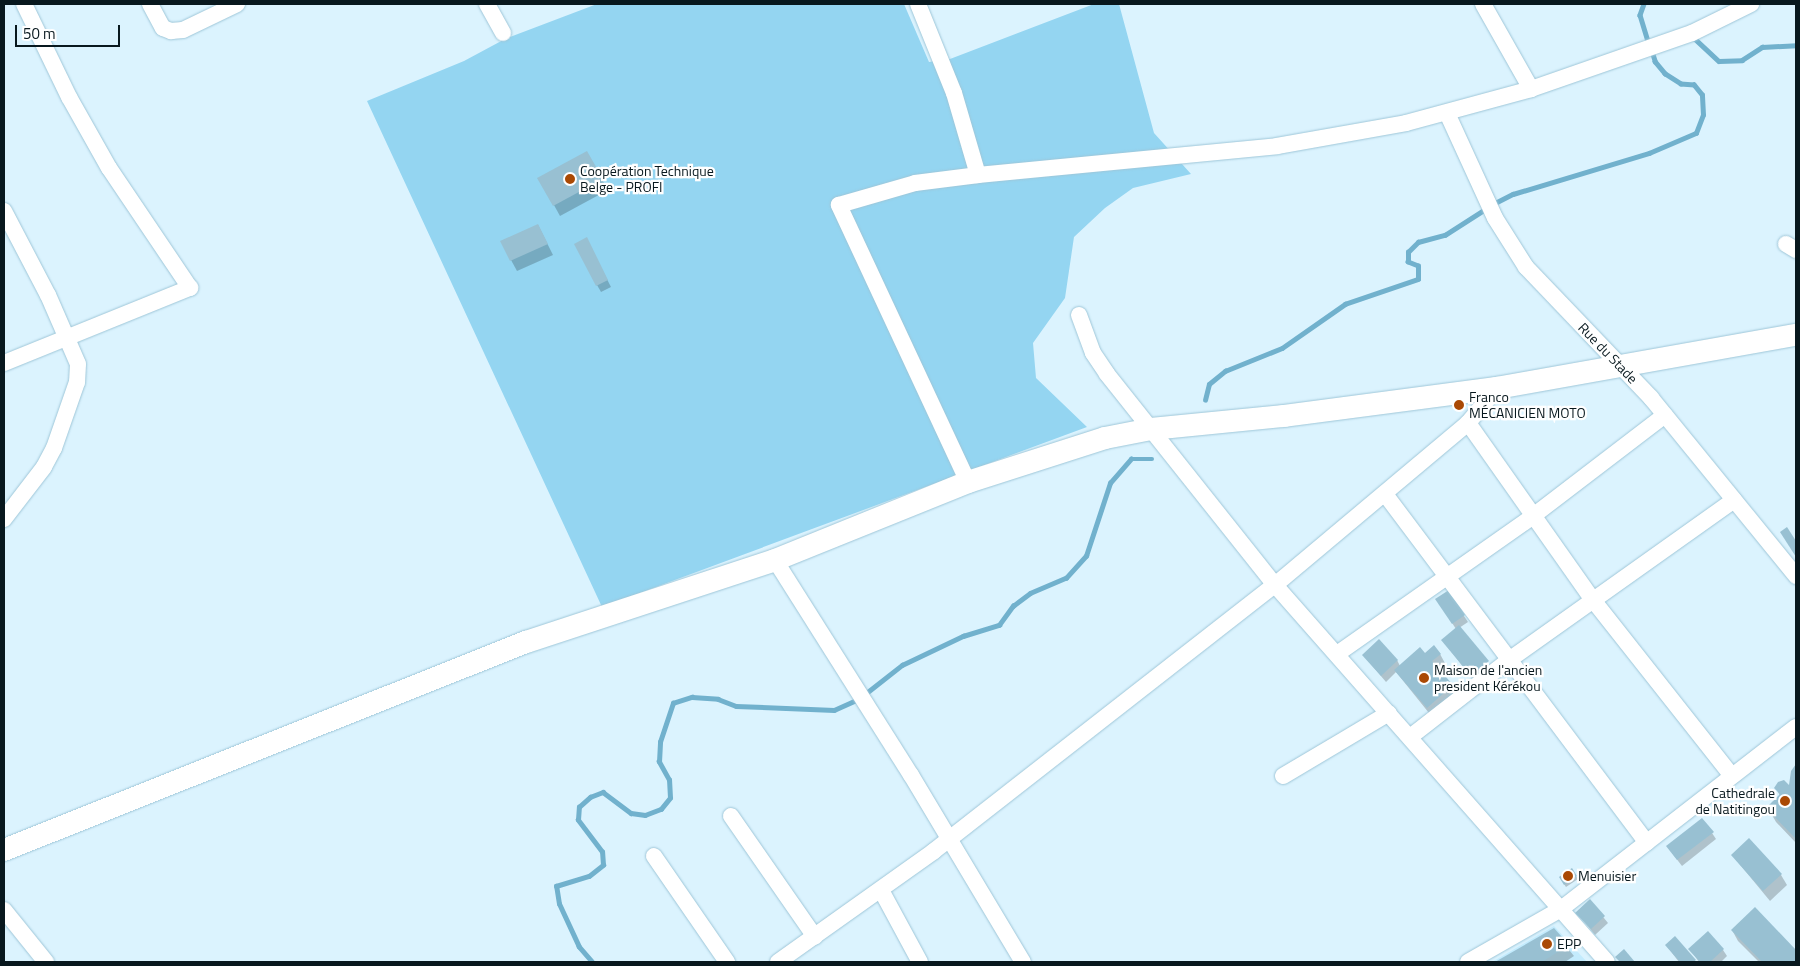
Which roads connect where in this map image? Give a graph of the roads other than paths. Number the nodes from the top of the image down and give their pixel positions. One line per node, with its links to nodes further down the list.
1 (24, 4): 15 (street)
2 (150, 4): 3 (street)
3 (237, 4)
4 (487, 4): 8 (street)
5 (918, 4): 11 (street)
6 (1483, 4): 9 (street)
7 (1752, 4): 9 (street)
8 (503, 33)
9 (1531, 89): 10 (street)
10 (1447, 112): 11 (street); 17 (street, Rue du Stade)
11 (978, 175): 22 (street)
12 (4, 211): 15 (street)
13 (1079, 315): 21 (street)
14 (1796, 335): 17 (street)
15 (66, 338): 16 (street); 26 (street)
16 (4, 363)
17 (1621, 365): 18 (street); 19 (street, Rue du Stade)
18 (1497, 388): 20 (street); 21 (street)
19 (1665, 415): 24 (street, Rue du Stade); 25 (street)
20 (1468, 423): 23 (street); 25 (street)
21 (1151, 429): 22 (street); 30 (street)
22 (968, 482): 27 (street)
23 (1385, 494): 28 (street); 30 (street)
24 (1734, 500): 29 (street, Rue du Stade); 31 (street)
25 (1534, 516): 28 (street); 31 (street)
26 (4, 519)
27 (775, 560): 40 (street); 42 (street)
28 (1445, 576): 32 (street); 33 (street)
29 (1796, 576)
30 (1275, 585): 32 (street); 40 (street)
31 (1593, 600): 33 (street); 38 (street)
32 (1336, 654): 34 (street)
33 (1509, 660): 36 (street); 41 (street)
34 (1389, 713): 36 (street); 37 (street)
35 (1796, 727): 38 (street)
36 (1410, 737): 45 (street)
37 (1283, 776)
38 (1732, 776): 41 (street)
39 (731, 816): 47 (street)
40 (949, 839): 44 (street); 52 (street)
41 (1647, 843): 45 (street)
42 (4, 850)
43 (654, 856): 49 (street)
44 (881, 890): 47 (street); 51 (street)
45 (1562, 909): 53 (street); 54 (street)
46 (4, 910): 48 (street)
47 (815, 937): 50 (street)
48 (46, 962)
49 (727, 962)
50 (778, 962)
51 (920, 962)
52 (1022, 962)
53 (1468, 962)
54 (1607, 962)

